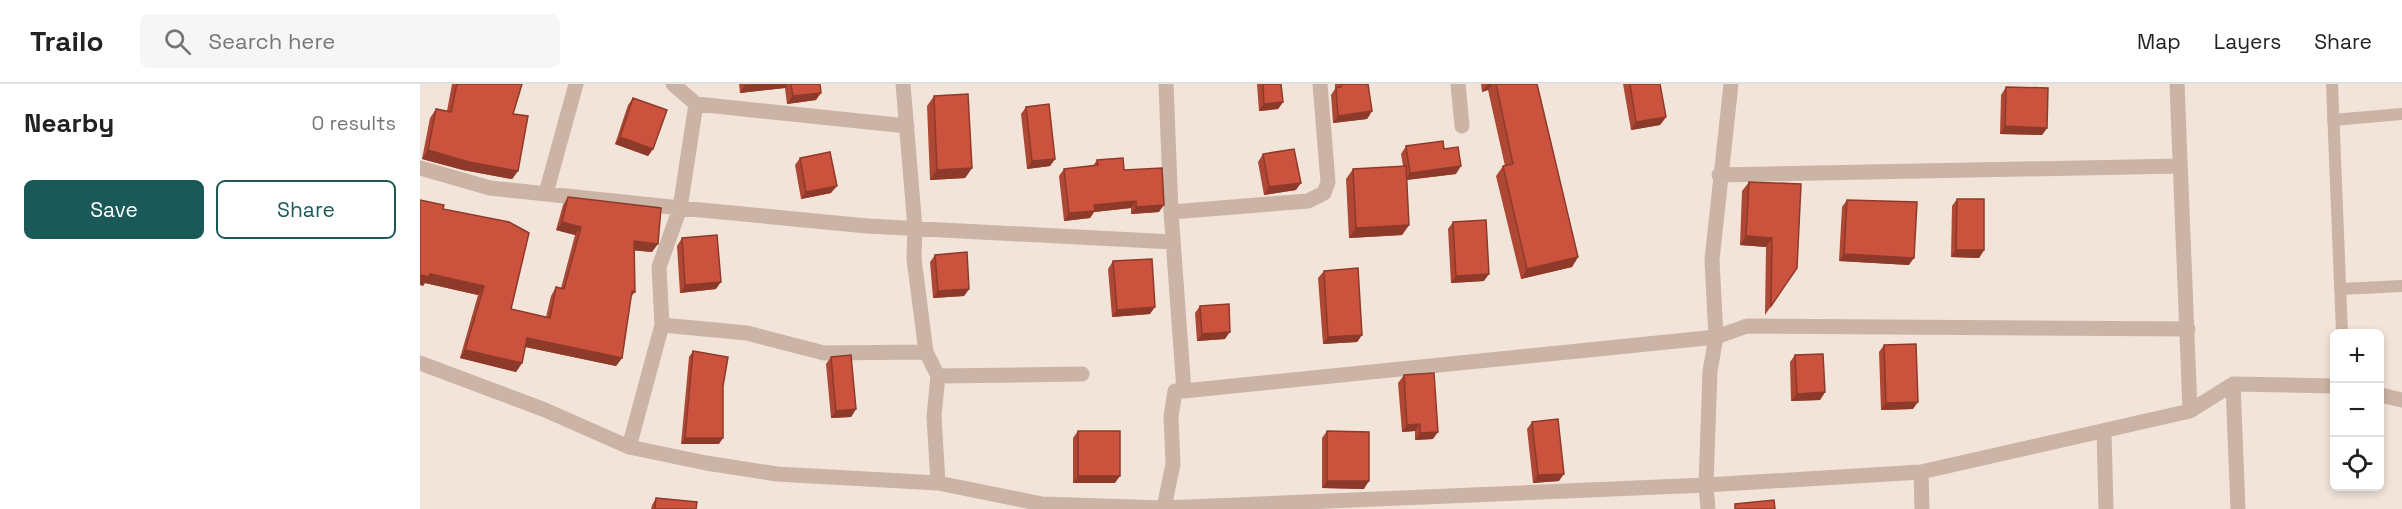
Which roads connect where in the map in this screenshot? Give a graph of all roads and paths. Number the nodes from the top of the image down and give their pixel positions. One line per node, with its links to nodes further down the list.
1 (576, 84): 18 (street)
2 (673, 84): 10 (street)
3 (903, 84): 13 (street)
4 (1166, 84): 20 (street)
5 (1320, 84): 20 (street)
6 (1458, 84): 14 (street)
7 (1731, 84): 17 (street)
8 (2176, 84): 15 (street)
9 (2332, 84): 12 (lane)
10 (696, 104): 13 (street); 19 (street)
11 (2402, 114): 12 (lane)
12 (2333, 120): 24 (lane)
13 (907, 126): 21 (street)
14 (1462, 126)
15 (2180, 166): 17 (street); 26 (street)
16 (420, 168): 18 (street)
17 (1719, 175): 28 (street)
18 (546, 193): 19 (street)
19 (680, 208): 21 (street); 25 (street)
20 (1171, 212): 22 (street)
21 (915, 228): 22 (street); 29 (street)
22 (1173, 242): 35 (street)
23 (2402, 286): 24 (lane)
24 (2340, 289): 27 (lane)
25 (662, 325): 29 (street); 40 (street)
26 (2188, 329): 28 (street); 38 (street)
27 (2342, 329)
28 (1716, 337): 35 (street); 43 (street)
29 (926, 352): 32 (street)
30 (420, 363): 40 (street)
31 (1082, 374): 32 (street)
32 (938, 376): 42 (street)
33 (2233, 384): 34 (street); 38 (street); 49 (street)
34 (2330, 386)
35 (1184, 391): 45 (street)
36 (2384, 395): 37 (street)
37 (2402, 400)
38 (2190, 411): 39 (street)
39 (2104, 431): 41 (street); 48 (street)
40 (629, 447): 42 (street)
41 (1921, 472): 43 (street); 47 (street)
42 (938, 483): 45 (street)
43 (1706, 485): 44 (street); 46 (street)
44 (1301, 505): 45 (street)
45 (1164, 508)
46 (1708, 509)
47 (1922, 509)
48 (2106, 509)
49 (2238, 509)

